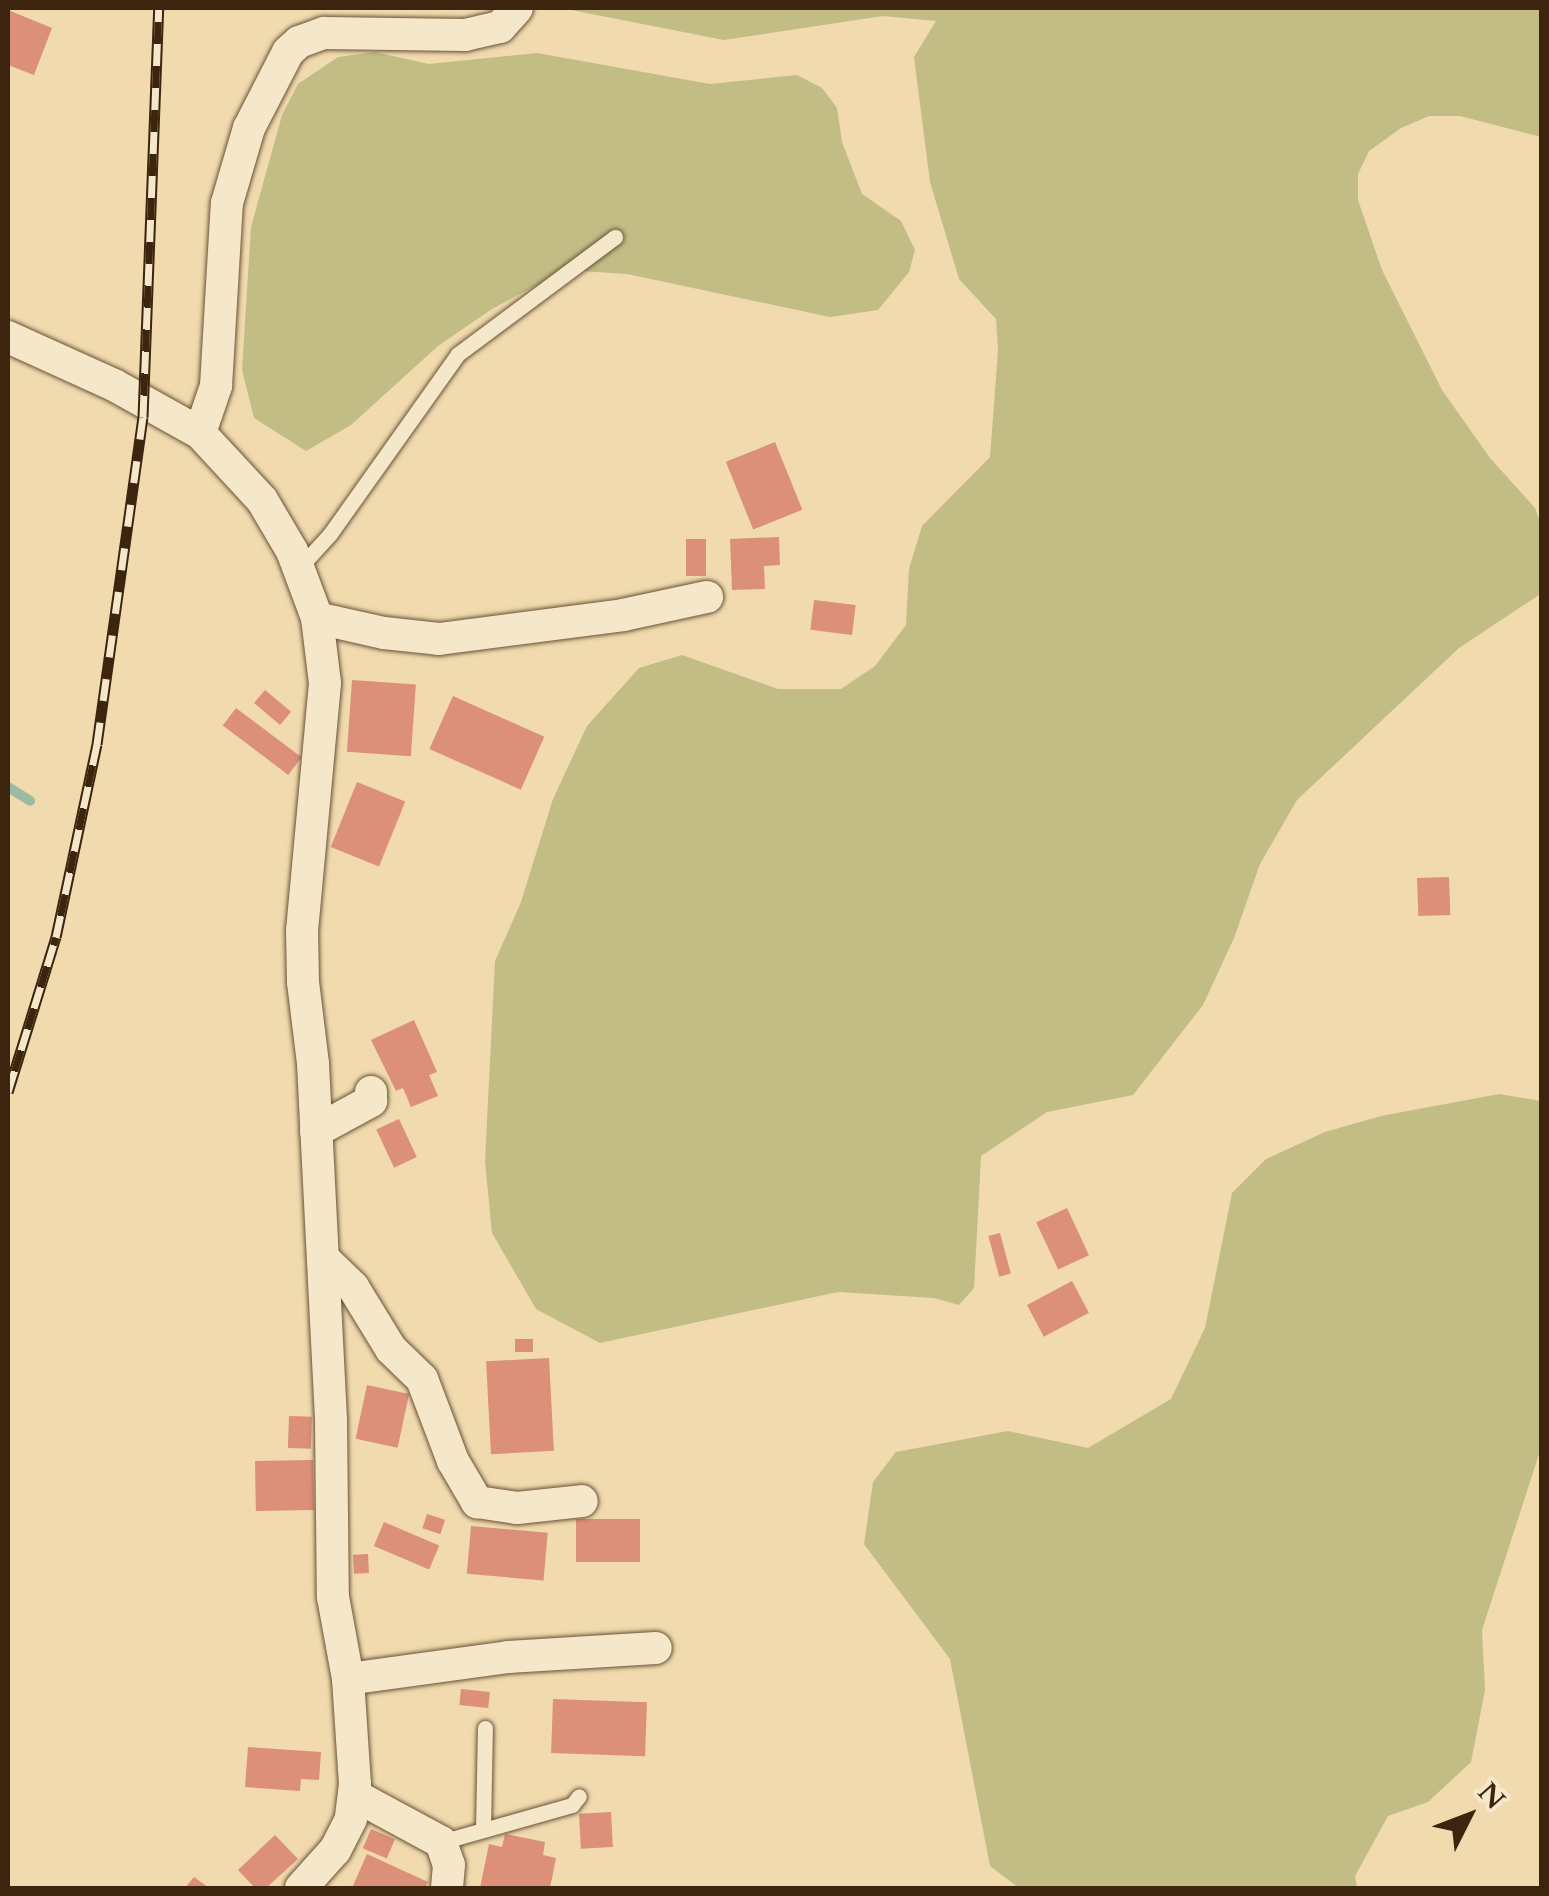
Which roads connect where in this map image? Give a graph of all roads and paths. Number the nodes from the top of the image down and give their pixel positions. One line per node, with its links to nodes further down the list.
1 (518, 8): 4 (street)
2 (615, 237): 5 (lane)
3 (8, 336): 4 (street)
4 (200, 433): 5 (street)
5 (300, 568): 7 (street)
6 (707, 597): 7 (street)
7 (317, 618): 9 (street)
8 (371, 1092): 9 (street)
9 (316, 1131): 10 (street)
10 (322, 1258): 11 (street); 13 (street)
11 (582, 1501)
12 (656, 1648): 13 (street)
13 (348, 1679): 15 (street)
14 (484, 1728): 17 (lane)
15 (354, 1795): 18 (street); 19 (street)
16 (579, 1796): 17 (lane)
17 (483, 1829): 18 (lane)
18 (441, 1842): 20 (street)
19 (301, 1888)
20 (447, 1888)

